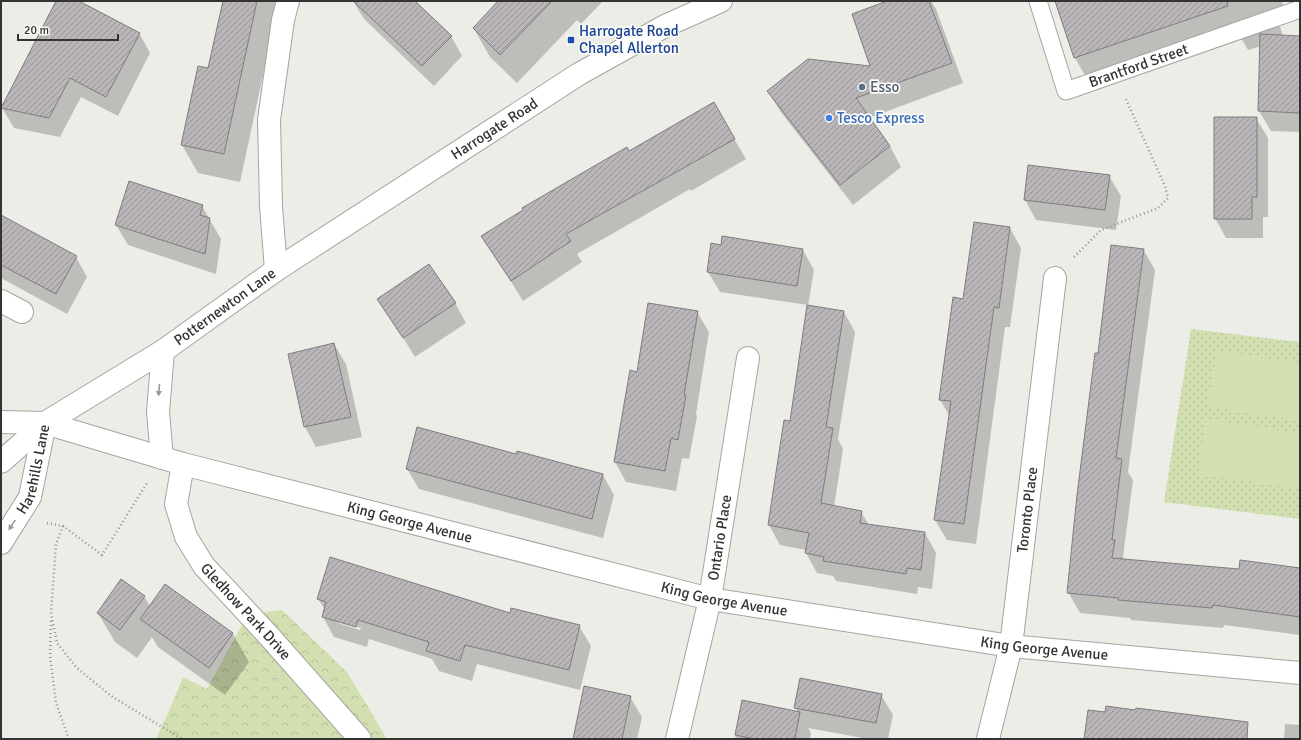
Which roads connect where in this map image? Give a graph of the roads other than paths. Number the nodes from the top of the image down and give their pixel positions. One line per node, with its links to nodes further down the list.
1 (288, 1): 5 (street, Potternewton Lane)
2 (721, 1): 5 (street, Harrogate Road)
3 (1038, 1): 4 (lane, Brantford Street)
4 (1300, 9)
5 (276, 270): 9 (street, Potternewton Lane)
6 (1055, 278): 18 (street, Toronto Place)
7 (1, 301): 8 (street)
8 (22, 312)
9 (162, 351): 12 (street, Potternewton Lane); 13 (street, one-way to 13)
10 (748, 358): 17 (street, Ontario Place)
11 (1, 422): 12 (street, King George Avenue)
12 (45, 423): 13 (street, King George Avenue); 14 (street, Harehills Lane); 16 (street, Harehills Lane, one-way to 16)
13 (162, 458): 15 (street, King George Avenue)
14 (1, 462)
15 (183, 464): 17 (street, King George Avenue); 20 (street, Gledhow Park Drive)
16 (1, 543)
17 (710, 599): 18 (street, King George Avenue); 21 (street, Ontario Place)
18 (1011, 646): 19 (street, King George Avenue); 22 (street, Toronto Place)
19 (1300, 673)
20 (360, 739)
21 (677, 739)
22 (988, 739)

